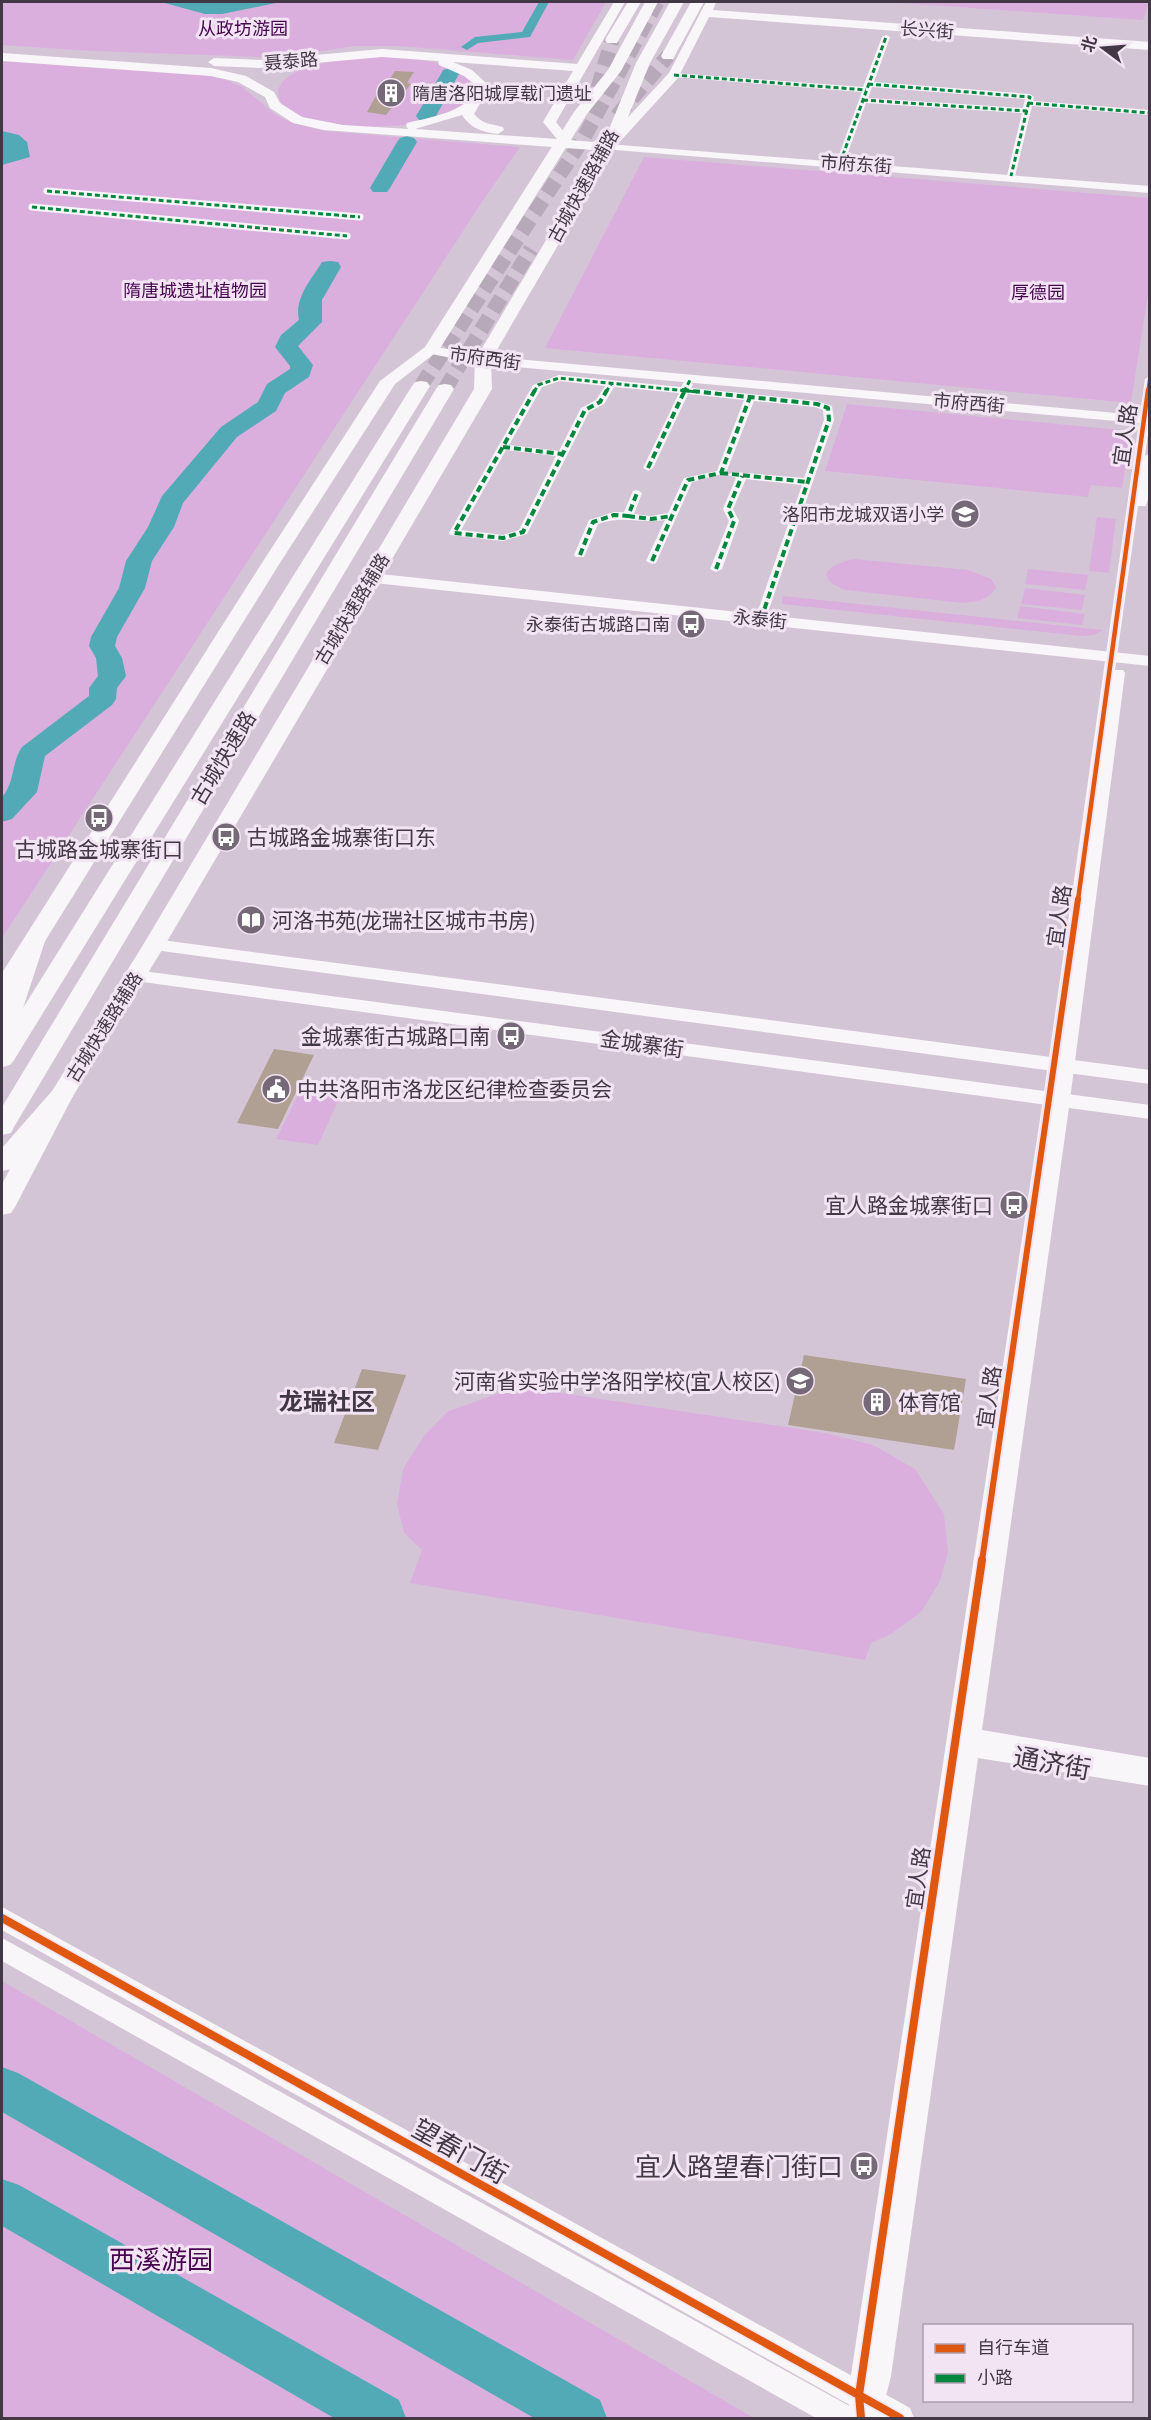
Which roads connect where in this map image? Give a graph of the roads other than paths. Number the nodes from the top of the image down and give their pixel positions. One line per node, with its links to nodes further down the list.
1 (619, 2): 15 (main road)
2 (634, 2): 7 (main road)
3 (651, 2): 24 (main road, 古城快速路辅路)
4 (677, 2): 25 (main road, 古城快速路辅路)
5 (705, 6): 8 (main road, 长兴街); 11 (main road); 16 (main road)
6 (886, 37): 17 (street)
7 (612, 40)
8 (1149, 44)
9 (2, 49): 13 (main road, 聂泰路)
10 (416, 54): 14 (main road, 聂泰路); 15 (main road, 聂泰路); 20 (main road)
11 (668, 56)
12 (2, 57): 13 (main road, 聂泰路)
13 (54, 57): 14 (main road, 聂泰路); 18 (main road, 聂泰路)
14 (320, 59): 18 (main road)
15 (580, 68): 24 (main road)
16 (675, 75): 17 (street); 25 (main road)
17 (867, 87): 19 (street); 21 (street)
18 (270, 95): 23 (main road, 聂泰路)
19 (863, 100): 21 (street); 26 (street)
20 (476, 103): 23 (main road); 24 (main road)
21 (1028, 107): 22 (street); 27 (street)
22 (1149, 113)
23 (378, 131): 24 (main road, 聂泰路)
24 (562, 141): 25 (main road); 33 (main road, 古城快速路辅路)
25 (609, 145): 26 (street, 市府东街); 28 (street, 市府东街); 34 (main road, 古城快速路辅路)
26 (840, 163): 27 (street, 市府东街)
27 (1011, 176): 28 (street, 市府东街)
28 (1149, 188)
29 (47, 191): 31 (street)
30 (32, 207): 32 (street)
31 (360, 217)
32 (347, 236)
33 (431, 350): 34 (street, 市府西街); 61 (main road, 古城快速路辅路)
34 (485, 357): 35 (street, 市府西街); 42 (street, 市府西街); 56 (main road, 古城快速路辅路)
35 (691, 378): 40 (street); 42 (street, 市府西街)
36 (1149, 379): 42 (street, 宜人路)
37 (611, 384): 40 (street); 43 (street); 44 (street)
38 (421, 386): 66 (main road, 古城快速路)
39 (445, 389): 72 (main road, 古城快速路)
40 (685, 391): 41 (street); 46 (street)
41 (750, 397): 47 (street); 49 (street)
42 (1147, 417): 58 (street, 宜人路)
43 (503, 447): 44 (street); 44 (street)
44 (562, 454)
45 (1149, 456): 58 (street, 宜人路)
46 (648, 468)
47 (721, 473): 48 (street); 52 (street)
48 (742, 476): 49 (street); 55 (street)
49 (808, 482): 57 (street)
50 (637, 493): 51 (street)
51 (628, 516): 52 (street); 53 (street)
52 (672, 516): 54 (street)
53 (580, 555)
54 (652, 561)
55 (716, 568)
56 (372, 576): 57 (main road, 永泰街); 62 (main road, 古城快速路辅路)
57 (761, 617): 58 (main road, 永泰街)
58 (1116, 655): 59 (main road, 永泰街); 60 (main road, 永泰街); 67 (street, 宜人路)
59 (1149, 656)
60 (1149, 661)
61 (34, 941): 64 (main road, 古城快速路辅路); 65 (main road)
62 (154, 945): 63 (main road, 古城快速路辅路); 67 (main road, 金城寨街)
63 (135, 976): 69 (main road, 古城快速路辅路); 70 (main road, 金城寨街)
64 (2, 992)
65 (2, 1034)
66 (2, 1060)
67 (1060, 1065): 68 (main road, 金城寨街); 70 (street, 宜人路)
68 (1149, 1077)
69 (61, 1096): 73 (main road); 74 (main road, 古城快速路辅路)
70 (1057, 1100): 71 (main road, 金城寨街); 75 (street, 宜人路)
71 (1149, 1112)
72 (2, 1127)
73 (2, 1162)
74 (2, 1207)
75 (963, 1741): 76 (street, 通济街); 77 (street, 通济街); 80 (street, 宜人路)
76 (1149, 1765)
77 (1149, 1779)
78 (2, 1918): 80 (street, 望春门街)
79 (2, 1949): 81 (street, 望春门街)
80 (866, 2409): 82 (street, 望春门街)
81 (843, 2418)
82 (900, 2418)

